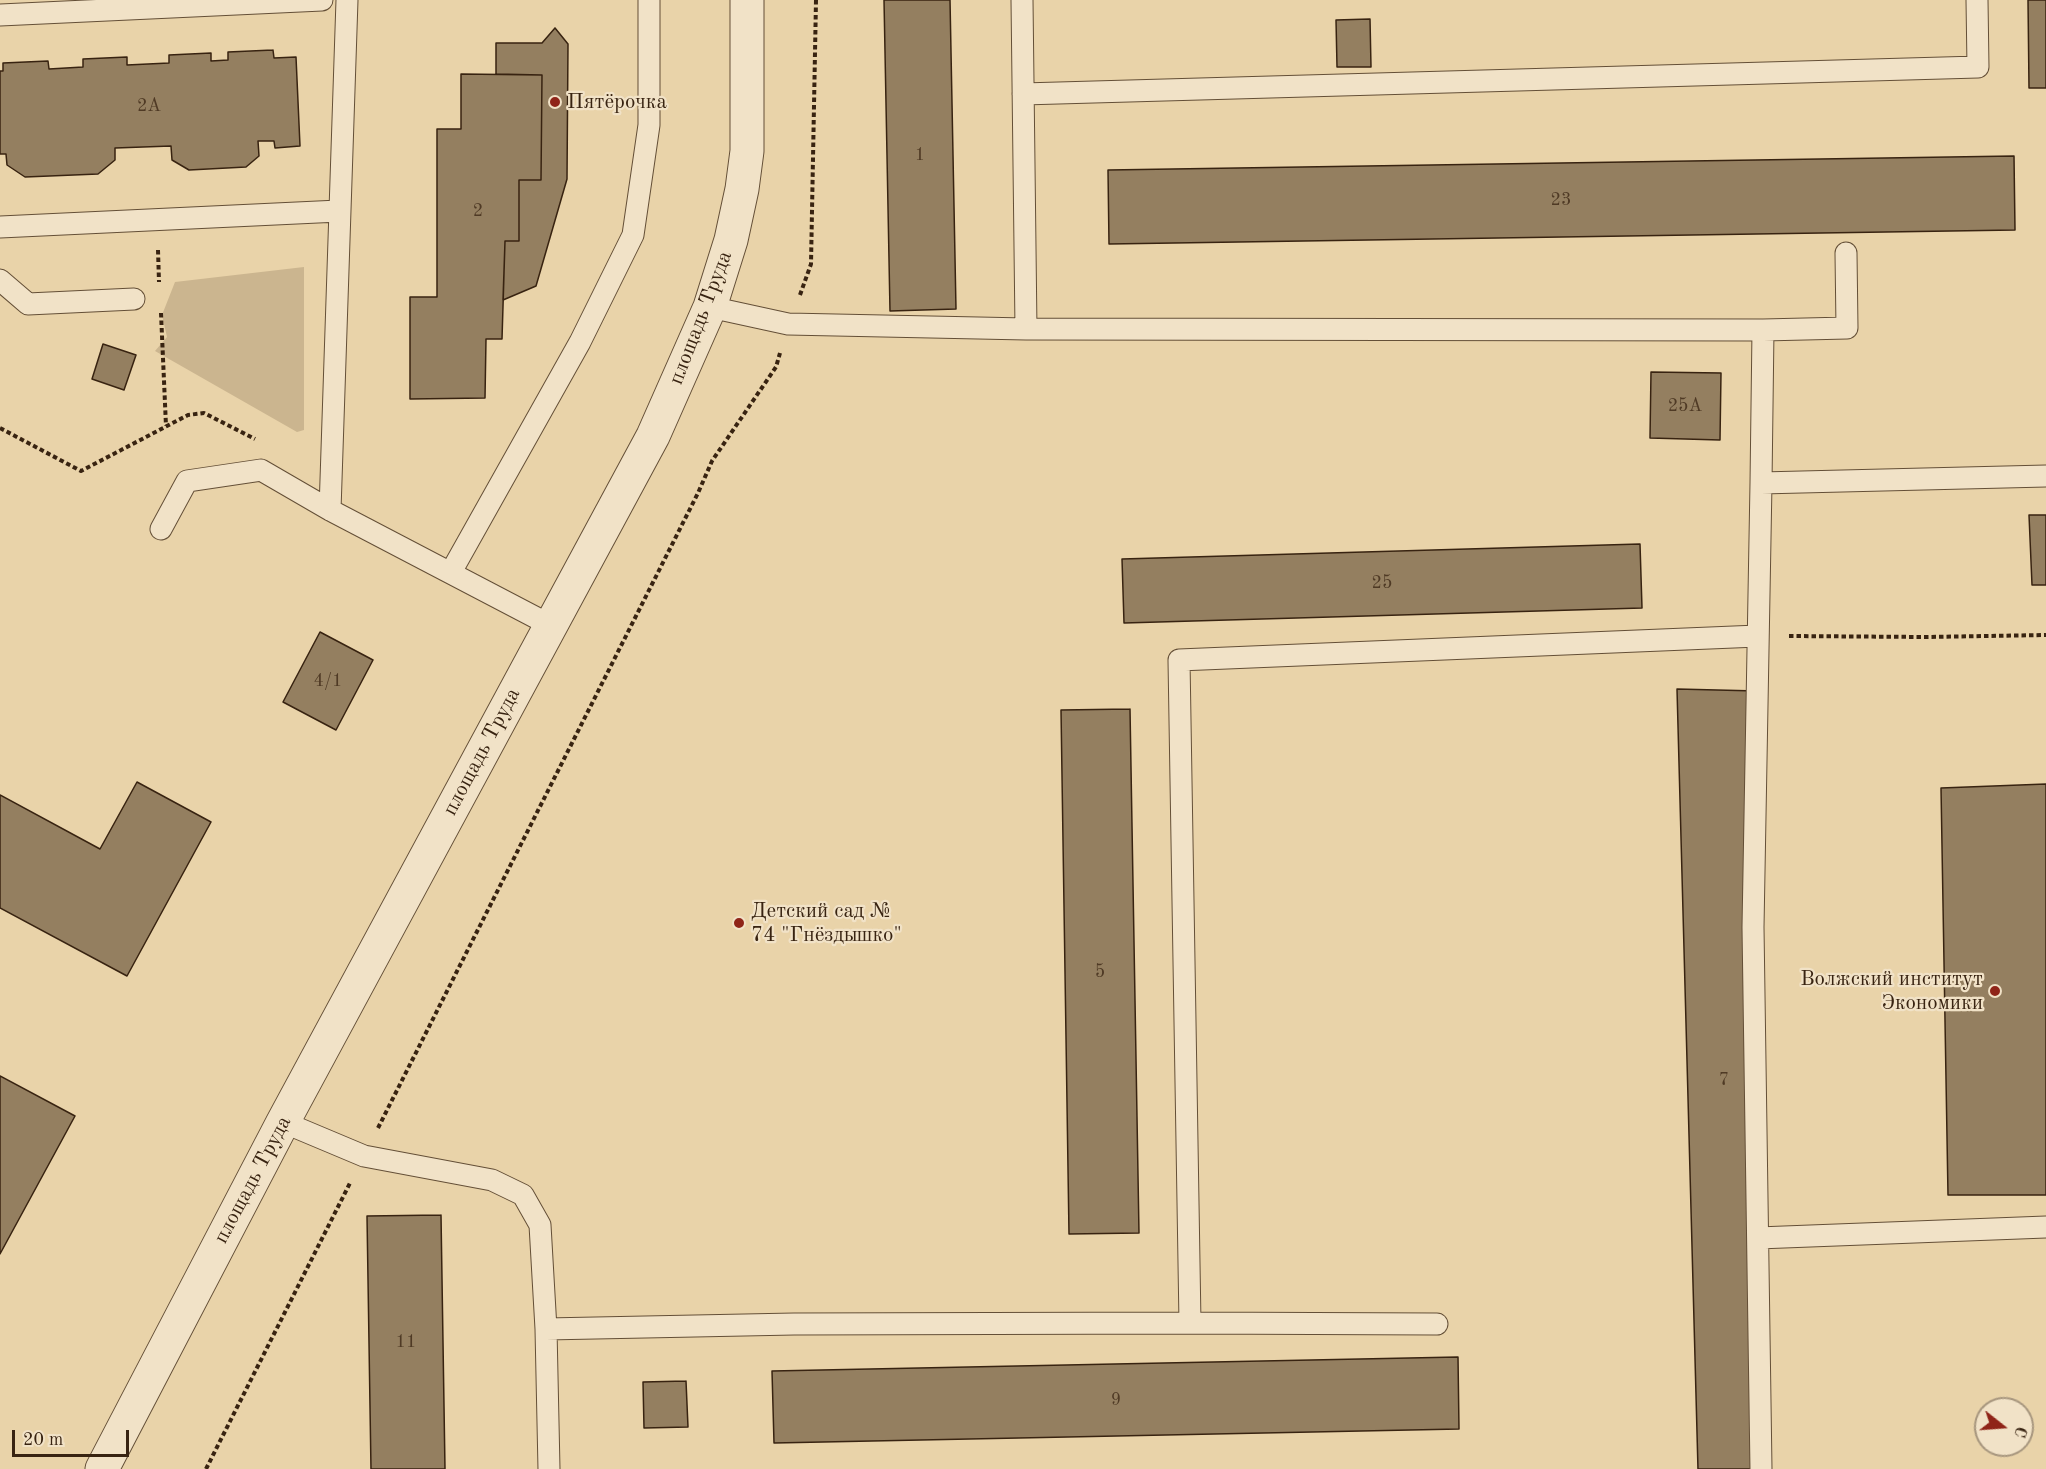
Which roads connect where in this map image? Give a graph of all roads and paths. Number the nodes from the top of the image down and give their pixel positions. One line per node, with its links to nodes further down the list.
1 (322, 0): 8 (lane)
2 (346, 0): 10 (lane)
3 (649, 0): 29 (lane)
4 (747, 0): 17 (street, площадь Труда)
5 (816, 0): 19 (path)
6 (1022, 0): 9 (lane)
7 (1977, 0): 9 (lane)
8 (0, 15)
9 (1023, 94): 20 (lane)
10 (339, 211): 11 (lane); 27 (lane)
11 (157, 220): 12 (lane); 15 (path)
12 (0, 227)
13 (1846, 254): 21 (lane)
14 (0, 280): 16 (lane)
15 (160, 288)
16 (134, 299)
17 (710, 307): 19 (lane); 30 (street, площадь Труда)
18 (161, 311): 22 (path)
19 (788, 324): 20 (lane); 34 (path)
20 (1026, 329): 21 (lane)
21 (1762, 330): 26 (lane)
22 (166, 426): 23 (path); 24 (path)
23 (0, 428)
24 (256, 440)
25 (2046, 476): 26 (lane)
26 (1761, 483): 32 (lane)
27 (330, 510): 28 (lane); 29 (lane)
28 (161, 529)
29 (451, 572): 30 (lane)
30 (550, 625): 33 (street, площадь Труда)
31 (2046, 635): 32 (path)
32 (1758, 636): 36 (lane); 37 (lane)
33 (283, 1122): 34 (lane); 40 (street, площадь Труда)
34 (364, 1156): 39 (lane); 41 (path)
35 (2046, 1227): 36 (lane)
36 (1758, 1238): 43 (lane)
37 (1190, 1323): 38 (lane); 39 (lane)
38 (1437, 1324)
39 (546, 1329): 42 (lane)
40 (102, 1469)
41 (206, 1469)
42 (549, 1469)
43 (1761, 1469)

